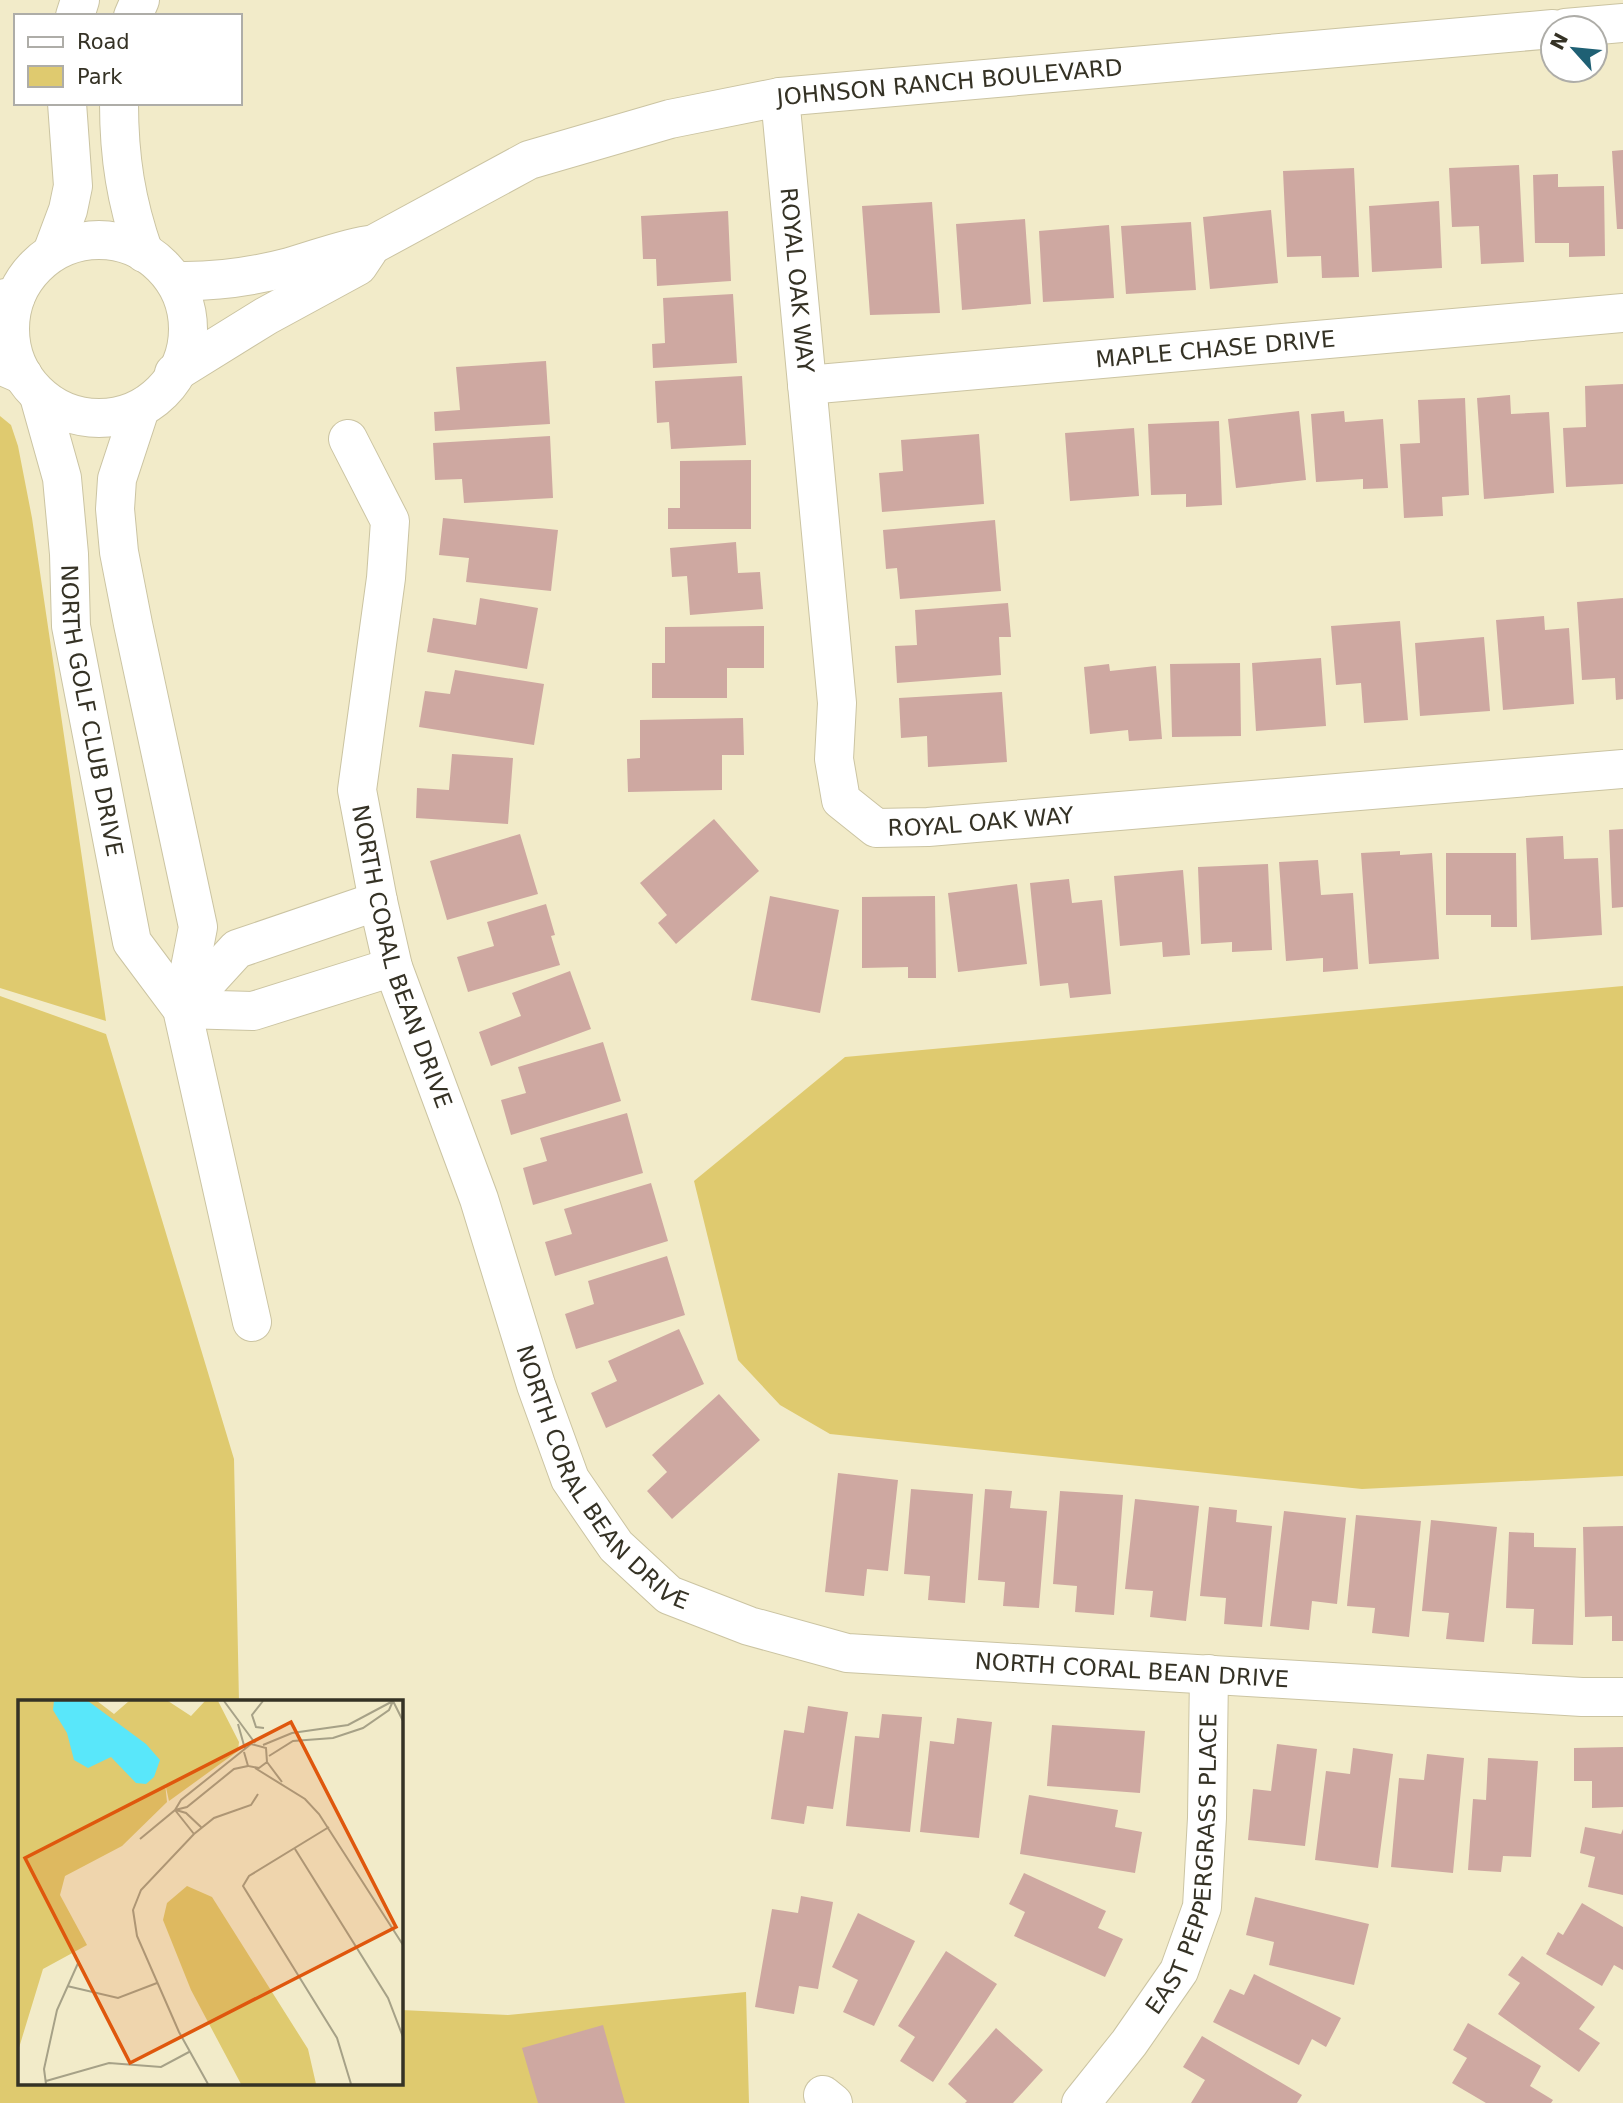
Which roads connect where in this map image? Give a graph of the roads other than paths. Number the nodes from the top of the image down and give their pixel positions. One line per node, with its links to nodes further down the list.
1 (1539, 30): 2 (street, JOHNSON RANCH BOULEVARD)
2 (780, 97): 5 (street, JOHNSON RANCH BOULEVARD); 13 (street, ROYAL OAK WAY)
3 (67, 105): 6 (street)
4 (119, 105): 7 (street)
5 (374, 244): 8 (street); 11 (street)
6 (53, 250): 7 (street); 9 (street)
7 (144, 253): 8 (street)
8 (176, 281): 11 (street)
9 (8, 297): 12 (street)
10 (1623, 313): 13 (street, MAPLE CHASE DRIVE)
11 (174, 373): 14 (street)
12 (21, 379): 14 (street); 19 (street, NORTH GOLF CLUB DRIVE)
13 (807, 385): 16 (street, ROYAL OAK WAY)
14 (139, 411): 19 (street, NORTH GOLF CLUB DRIVE)
15 (348, 439): 17 (street, NORTH CORAL BEAN DRIVE)
16 (1623, 769)
17 (378, 901): 18 (street, NORTH CORAL BEAN DRIVE); 19 (street)
18 (393, 967): 19 (street); 21 (street, NORTH CORAL BEAN DRIVE)
19 (182, 1009): 20 (street, NORTH GOLF CLUB DRIVE)
20 (252, 1322)
21 (1209, 1674): 22 (street, NORTH CORAL BEAN DRIVE); 23 (street, EAST PEPPERGRASS PLACE)
22 (1623, 1697)
23 (1081, 2103)

